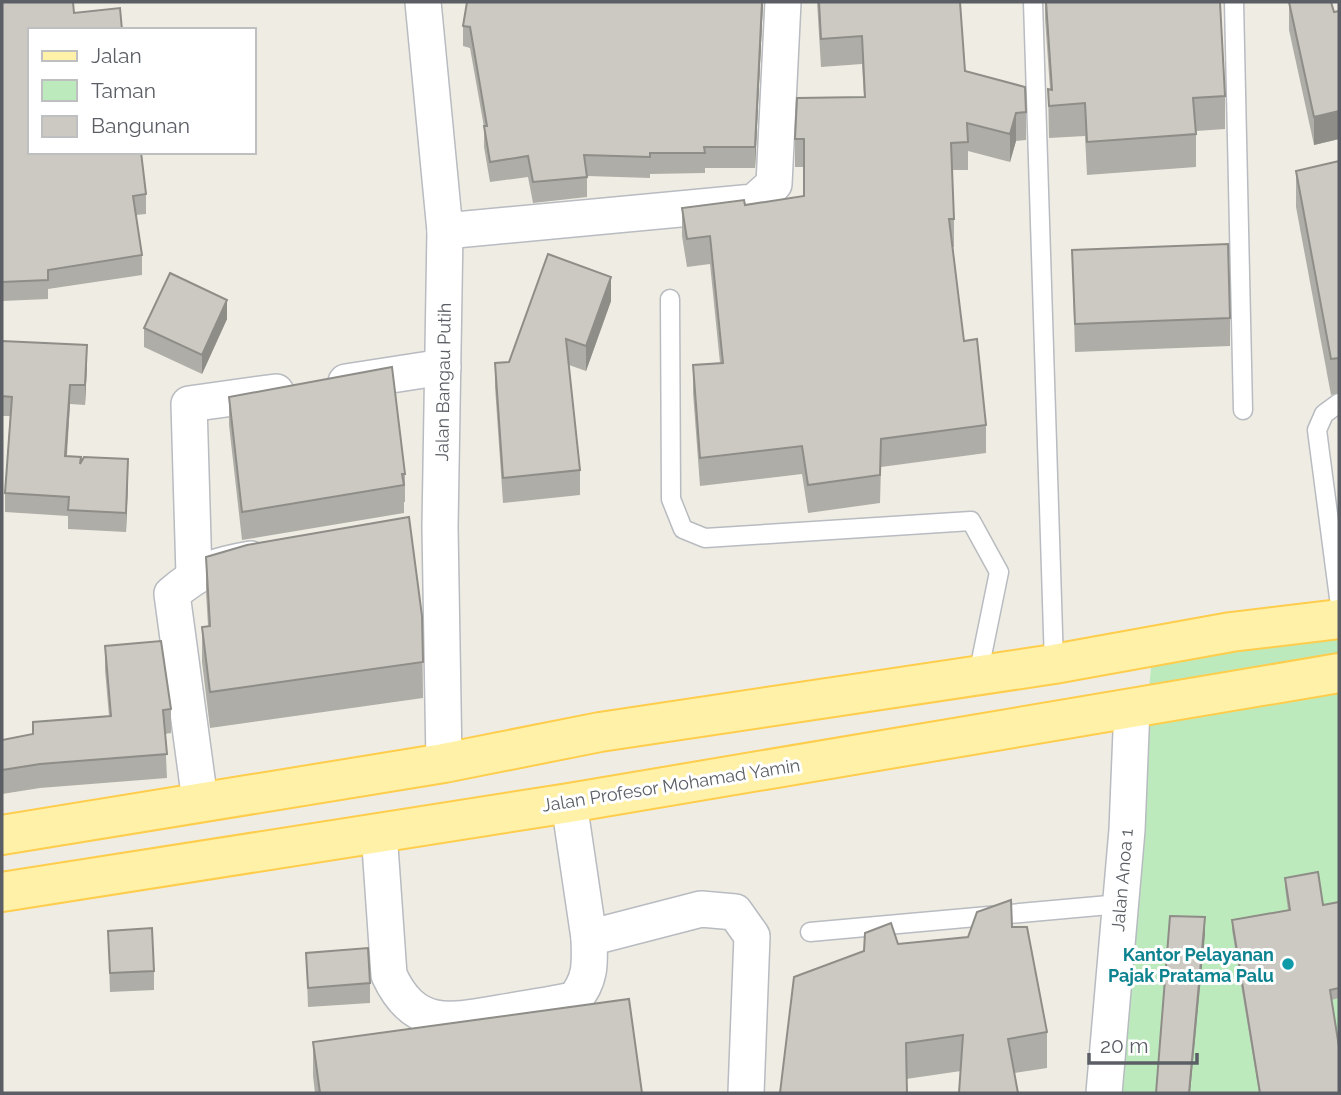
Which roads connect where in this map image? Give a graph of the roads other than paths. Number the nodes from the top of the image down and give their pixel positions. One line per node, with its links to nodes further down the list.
1 (423, 2): 5 (street, Jalan Bangau Putih)
2 (783, 2): 5 (street)
3 (1033, 2): 14 (lane)
4 (1234, 2): 9 (lane)
5 (446, 231): 7 (street, Jalan Bangau Putih)
6 (670, 299): 16 (lane)
7 (443, 367): 11 (street); 18 (street, Jalan Bangau Putih)
8 (1339, 403): 12 (lane)
9 (1243, 410)
10 (283, 554): 11 (street)
11 (194, 575): 19 (street)
12 (1339, 598)
13 (1339, 619): 14 (main road)
14 (1054, 664): 16 (main road)
15 (1339, 673): 17 (main road, Jalan Profesor Mohamad Yamin)
16 (978, 676): 18 (main road)
17 (1132, 708): 20 (main road, Jalan Profesor Mohamad Yamin); 24 (street, Jalan Anoa 1)
18 (444, 763): 19 (main road)
19 (200, 801): 22 (main road)
20 (569, 803): 21 (main road, Jalan Profesor Mohamad Yamin); 26 (street)
21 (379, 832): 23 (main road, Jalan Profesor Mohamad Yamin); 26 (street)
22 (2, 835)
23 (2, 892)
24 (1119, 904): 25 (lane); 28 (street, Jalan Anoa 1)
25 (810, 932)
26 (589, 938): 27 (street)
27 (746, 1093)
28 (1104, 1093)

